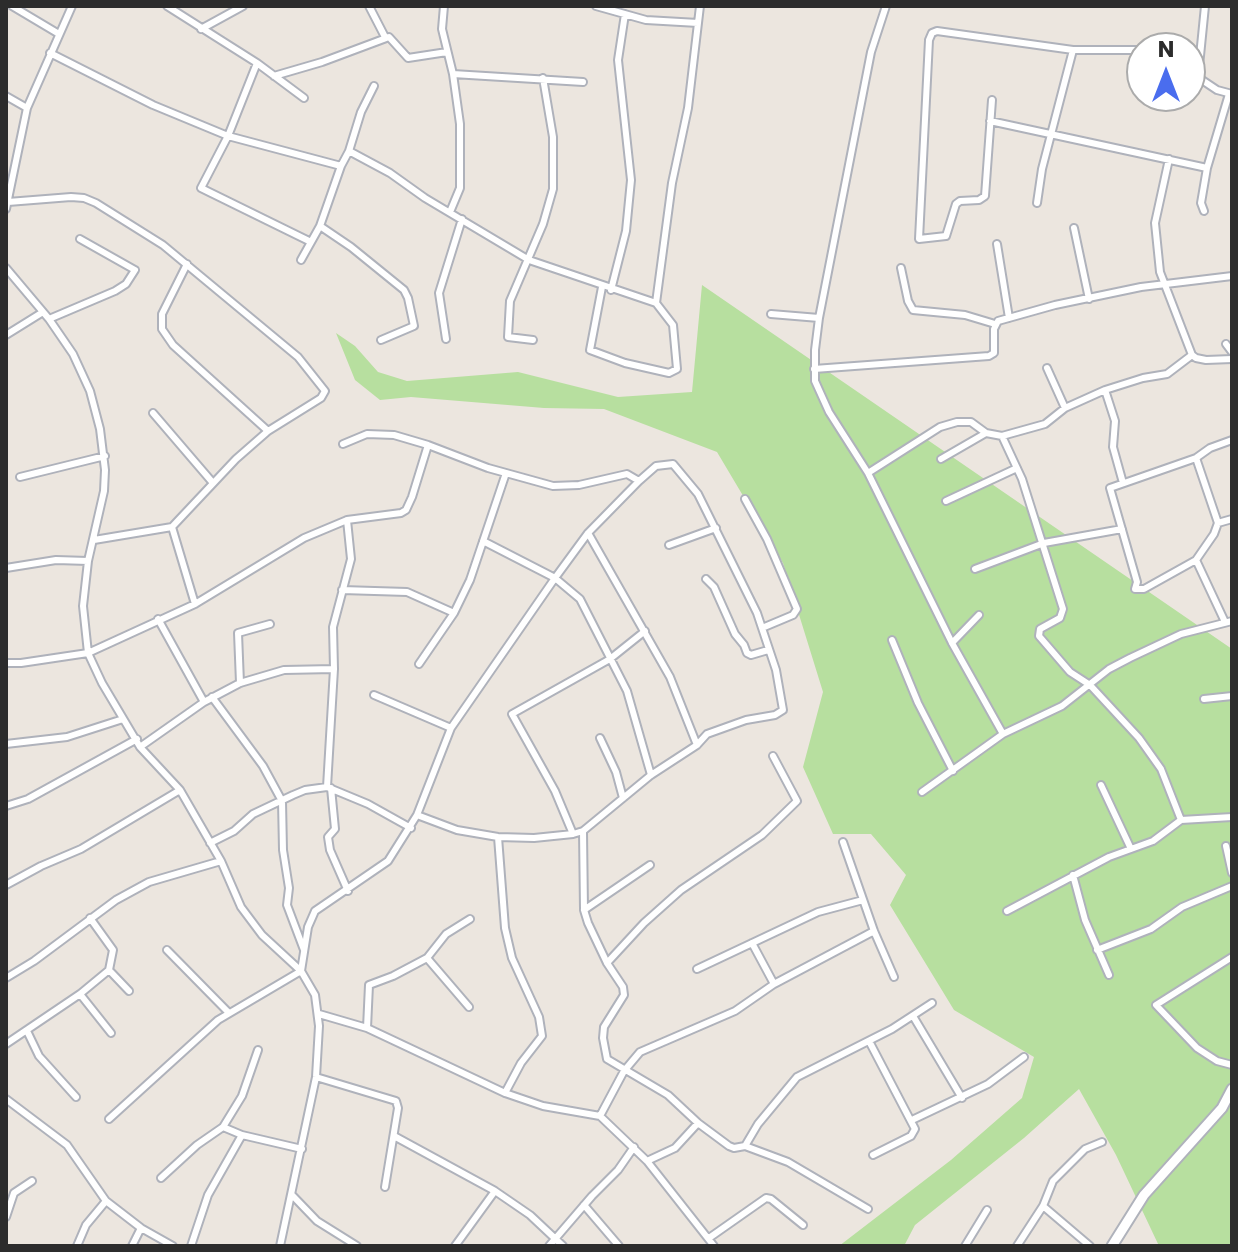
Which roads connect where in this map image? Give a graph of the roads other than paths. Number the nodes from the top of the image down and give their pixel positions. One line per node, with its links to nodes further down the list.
1 (12, 6): 15 (street)
2 (72, 6): 15 (street)
3 (167, 6): 13 (street)
4 (243, 6): 13 (street)
5 (369, 6): 16 (street)
6 (444, 6): 19 (street)
7 (596, 6): 11 (street)
8 (700, 6): 12 (street)
9 (886, 6): 63 (street)
10 (1205, 6): 14 (street)
11 (625, 14): 12 (street); 58 (street)
12 (698, 23): 60 (street)
13 (201, 29): 21 (street)
14 (1202, 32)
15 (59, 34): 20 (street)
16 (385, 37): 19 (street); 23 (street)
17 (1073, 50): 18 (street); 33 (street); 34 (street)
18 (1126, 50)
19 (447, 52): 22 (street)
20 (50, 53): 32 (street); 35 (street)
21 (257, 63): 23 (street); 35 (street)
22 (453, 74): 24 (street); 43 (street)
23 (274, 76): 30 (street)
24 (543, 78): 25 (street); 51 (street)
25 (583, 82)
26 (1206, 82): 28 (street)
27 (374, 86): 36 (street)
28 (1230, 94): 39 (street)
29 (6, 96): 32 (street)
30 (304, 98)
31 (992, 100): 33 (street)
32 (27, 108): 41 (street)
33 (990, 121): 34 (street)
34 (1051, 133): 37 (street); 40 (street)
35 (228, 136): 38 (street); 48 (street)
36 (349, 151): 38 (street); 43 (street)
37 (1169, 159): 39 (street); 56 (street)
38 (341, 166): 45 (street)
39 (1207, 168): 42 (street)
40 (1037, 203)
41 (7, 206): 52 (street)
42 (1204, 211)
43 (450, 212): 44 (street)
44 (462, 219): 51 (street); 68 (street)
45 (320, 226): 48 (street); 69 (street)
46 (1074, 228): 59 (street)
47 (80, 239): 65 (street)
48 (311, 242): 50 (street)
49 (997, 244): 64 (street)
50 (301, 260)
51 (529, 260): 57 (street); 70 (street)
52 (187, 264): 80 (street); 80 (street)
53 (6, 268): 61 (street)
54 (901, 268): 66 (street)
55 (1232, 276): 56 (street)
56 (1166, 284): 59 (street); 73 (street)
57 (602, 287): 58 (street); 60 (street)
58 (611, 290): 60 (street)
59 (1089, 299): 64 (street)
60 (656, 303)
61 (43, 312): 65 (street); 67 (street)
62 (771, 314): 63 (street)
63 (819, 318): 76 (street)
64 (1009, 318): 66 (street)
65 (49, 319): 86 (street)
66 (995, 324): 76 (street)
67 (6, 335)
68 (446, 339)
69 (381, 340)
70 (533, 340)
71 (1226, 344): 72 (street)
72 (1232, 352)
73 (1192, 355): 74 (street); 77 (street)
74 (1232, 359)
75 (1047, 368): 78 (street)
76 (814, 369): 91 (street)
77 (1105, 390): 78 (street); 95 (street)
78 (1065, 408): 82 (street)
79 (153, 413): 94 (street)
80 (268, 431): 94 (street)
81 (986, 433): 82 (street); 88 (street); 91 (street)
82 (1002, 436): 89 (street)
83 (1232, 440): 87 (street)
84 (343, 444): 85 (street)
85 (428, 445): 90 (street); 99 (street)
86 (105, 456): 92 (street); 105 (street)
87 (1196, 458): 95 (street); 100 (street)
88 (941, 459)
89 (1017, 468): 97 (street); 107 (street)
90 (506, 473): 93 (street); 106 (street)
91 (868, 473): 125 (street)
92 (20, 477)
93 (639, 481): 102 (street); 104 (street)
94 (213, 483): 101 (street)
95 (1123, 483): 103 (street)
96 (745, 499): 122 (street)
97 (946, 501)
98 (1232, 519): 100 (street)
99 (347, 520): 115 (street); 116 (street)
100 (1218, 523): 109 (street)
101 (172, 527): 105 (street); 116 (street)
102 (716, 528): 108 (street); 122 (street)
103 (1122, 529): 107 (street); 109 (street)
104 (588, 533): 113 (street); 123 (street)
105 (94, 540): 110 (street)
106 (483, 541): 113 (street); 117 (street)
107 (1044, 543): 112 (street); 133 (street)
108 (669, 545)
109 (1196, 560): 120 (street)
110 (88, 561): 111 (street); 127 (street)
111 (6, 568)
112 (975, 569)
113 (555, 578): 128 (street); 140 (street)
114 (706, 579): 126 (street)
115 (342, 590): 117 (street); 131 (street)
116 (195, 604): 119 (street)
117 (454, 613): 130 (street)
118 (979, 615): 125 (street)
119 (158, 619): 127 (street); 138 (street)
120 (1228, 622): 133 (street)
121 (270, 624): 132 (street)
122 (762, 628): 126 (street)
123 (645, 631): 128 (street); 145 (street)
124 (892, 640): 147 (street)
125 (952, 643): 141 (street)
126 (768, 650): 145 (street)
127 (88, 653): 129 (street); 139 (street)
128 (610, 659): 148 (street); 161 (street)
129 (6, 663)
130 (419, 664)
131 (334, 669): 132 (street); 150 (street)
132 (240, 683): 136 (street)
133 (1090, 685): 141 (street); 158 (street)
134 (374, 695): 140 (street)
135 (1232, 696): 137 (street)
136 (212, 697): 138 (street); 154 (street)
137 (1204, 699)
138 (204, 702): 143 (street)
139 (123, 719): 143 (street); 144 (street)
140 (451, 728): 156 (street)
141 (1003, 734): 147 (street)
142 (600, 738): 153 (street)
143 (138, 743): 151 (street); 155 (street)
144 (6, 744)
145 (697, 745): 148 (street)
146 (773, 756): 186 (street)
147 (953, 771): 152 (street)
148 (651, 775): 153 (street)
149 (1101, 785): 166 (street)
150 (329, 788): 154 (street); 159 (street); 173 (street)
151 (180, 790): 164 (street); 171 (street)
152 (922, 792)
153 (623, 798): 160 (street)
154 (282, 801): 164 (street); 182 (street)
155 (6, 806)
156 (417, 815): 159 (street); 162 (street)
157 (1232, 817): 158 (street)
158 (1181, 820): 166 (street)
159 (411, 828): 173 (street)
160 (583, 831): 161 (street); 175 (street)
161 (573, 834): 162 (street)
162 (498, 837): 212 (street)
163 (843, 842): 174 (street)
164 (210, 843): 167 (street)
165 (1226, 846): 169 (street)
166 (1131, 849): 170 (street)
167 (221, 861): 177 (street); 189 (street)
168 (650, 865): 175 (street)
169 (1232, 873)
170 (1073, 875): 176 (street); 183 (street)
171 (6, 885)
172 (1232, 886): 183 (street)
173 (348, 891): 182 (street)
174 (863, 900): 179 (street); 180 (street)
175 (584, 910): 186 (street)
176 (1007, 911)
177 (90, 918): 188 (street); 192 (street)
178 (470, 919): 185 (street)
179 (874, 931): 191 (street); 193 (street)
180 (752, 943): 187 (street); 193 (street)
181 (167, 950): 198 (street)
182 (304, 950): 189 (street)
183 (1097, 950): 190 (street)
184 (1232, 957): 208 (street)
185 (427, 958): 197 (street); 201 (street)
186 (607, 963): 209 (street)
187 (697, 969)
188 (109, 970): 194 (street); 195 (street)
189 (301, 971): 198 (street); 199 (street)
190 (1109, 975)
191 (894, 977)
192 (6, 978)
193 (774, 984): 209 (street)
194 (129, 991)
195 (80, 994): 202 (street); 203 (street)
196 (932, 1003): 200 (street)
197 (469, 1007)
198 (228, 1012): 217 (street)
199 (319, 1014): 201 (street); 210 (street)
200 (913, 1016): 204 (street); 214 (street)
201 (367, 1028): 212 (street)
202 (27, 1031): 205 (street); 213 (street)
203 (111, 1033)
204 (869, 1041): 218 (street); 224 (street)
205 (6, 1044)
206 (258, 1050): 220 (street)
207 (1024, 1057): 214 (street)
208 (1232, 1065)
209 (624, 1071): 216 (street); 219 (street)
210 (316, 1077): 222 (street); 226 (street)
211 (1232, 1089): 258 (main road)
212 (505, 1093): 216 (street)
213 (76, 1097)
214 (962, 1098): 218 (street)
215 (7, 1101): 234 (street)
216 (600, 1116): 225 (street)
217 (109, 1119)
218 (912, 1120): 227 (street)
219 (698, 1123): 224 (street); 228 (street)
220 (223, 1127): 221 (street); 229 (street)
221 (242, 1135): 226 (street); 247 (street)
222 (394, 1136): 231 (street); 232 (street)
223 (1102, 1142): 236 (street)
224 (745, 1146): 237 (street)
225 (634, 1147): 228 (street); 235 (street)
226 (302, 1149): 233 (street)
227 (873, 1155)
228 (647, 1161): 243 (street)
229 (161, 1178)
230 (32, 1181): 239 (street)
231 (385, 1187)
232 (495, 1191): 242 (street); 250 (street)
233 (292, 1195): 248 (street); 249 (street)
234 (106, 1201): 241 (street); 244 (street)
235 (584, 1205): 242 (street); 253 (street)
236 (1043, 1206): 256 (street); 257 (street)
237 (868, 1209)
238 (987, 1210): 255 (street)
239 (6, 1217)
240 (803, 1225): 243 (street)
241 (141, 1228): 245 (street); 246 (street)
242 (555, 1237): 251 (street); 252 (street)
243 (709, 1238): 254 (street)
244 (77, 1246)
245 (132, 1246)
246 (173, 1246)
247 (191, 1246)
248 (280, 1246)
249 (357, 1246)
250 (455, 1246)
251 (549, 1246)
252 (563, 1246)
253 (619, 1246)
254 (714, 1246)
255 (965, 1246)
256 (1017, 1246)
257 (1090, 1246)
258 (1112, 1246)

